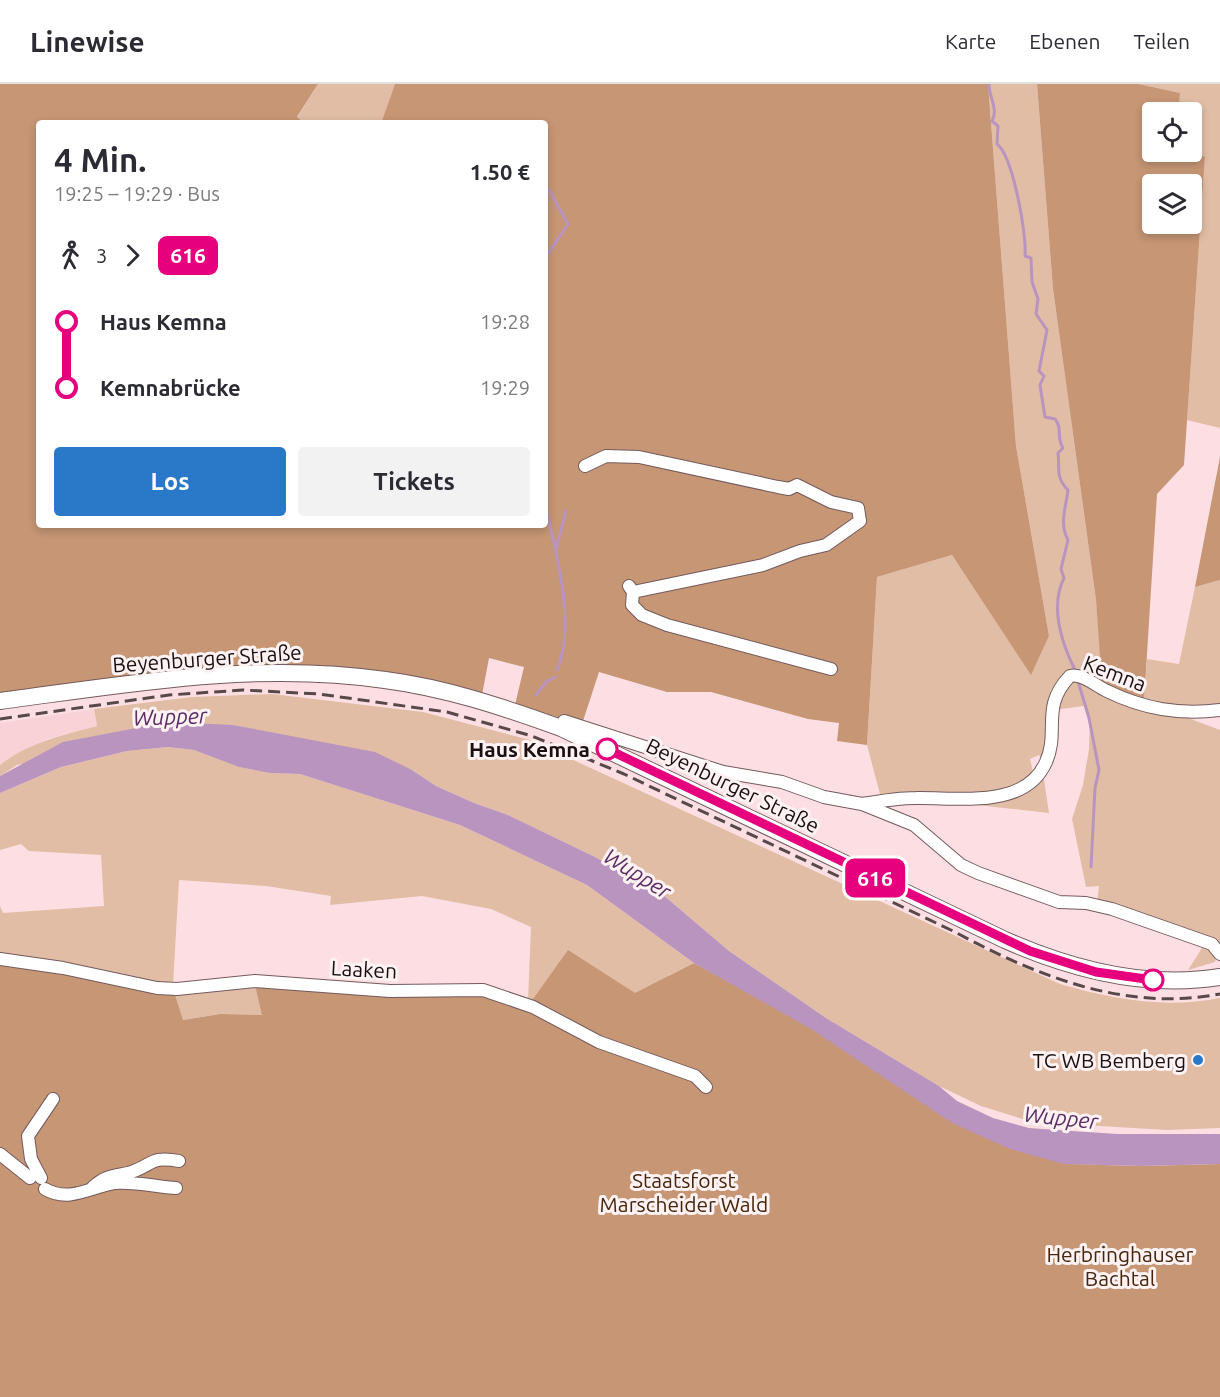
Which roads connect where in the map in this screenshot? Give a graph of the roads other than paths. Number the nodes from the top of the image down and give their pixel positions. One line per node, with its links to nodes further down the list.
1 (585, 466): 2 (street)
2 (831, 669)
3 (0, 701): 5 (main road, Beyenburger Straße)
4 (1220, 710): 6 (street, Kemna)
5 (561, 728): 6 (street, Kemna); 9 (main road, Beyenburger Straße)
6 (862, 804): 7 (street, Kemna)
7 (1220, 954)
8 (0, 959): 10 (street, Laaken)
9 (1220, 978)
10 (706, 1087)
11 (52, 1099): 14 (street)
12 (0, 1154): 14 (street)
13 (179, 1161): 16 (street)
14 (39, 1182): 16 (street)
15 (177, 1188): 16 (street)
16 (88, 1192)

